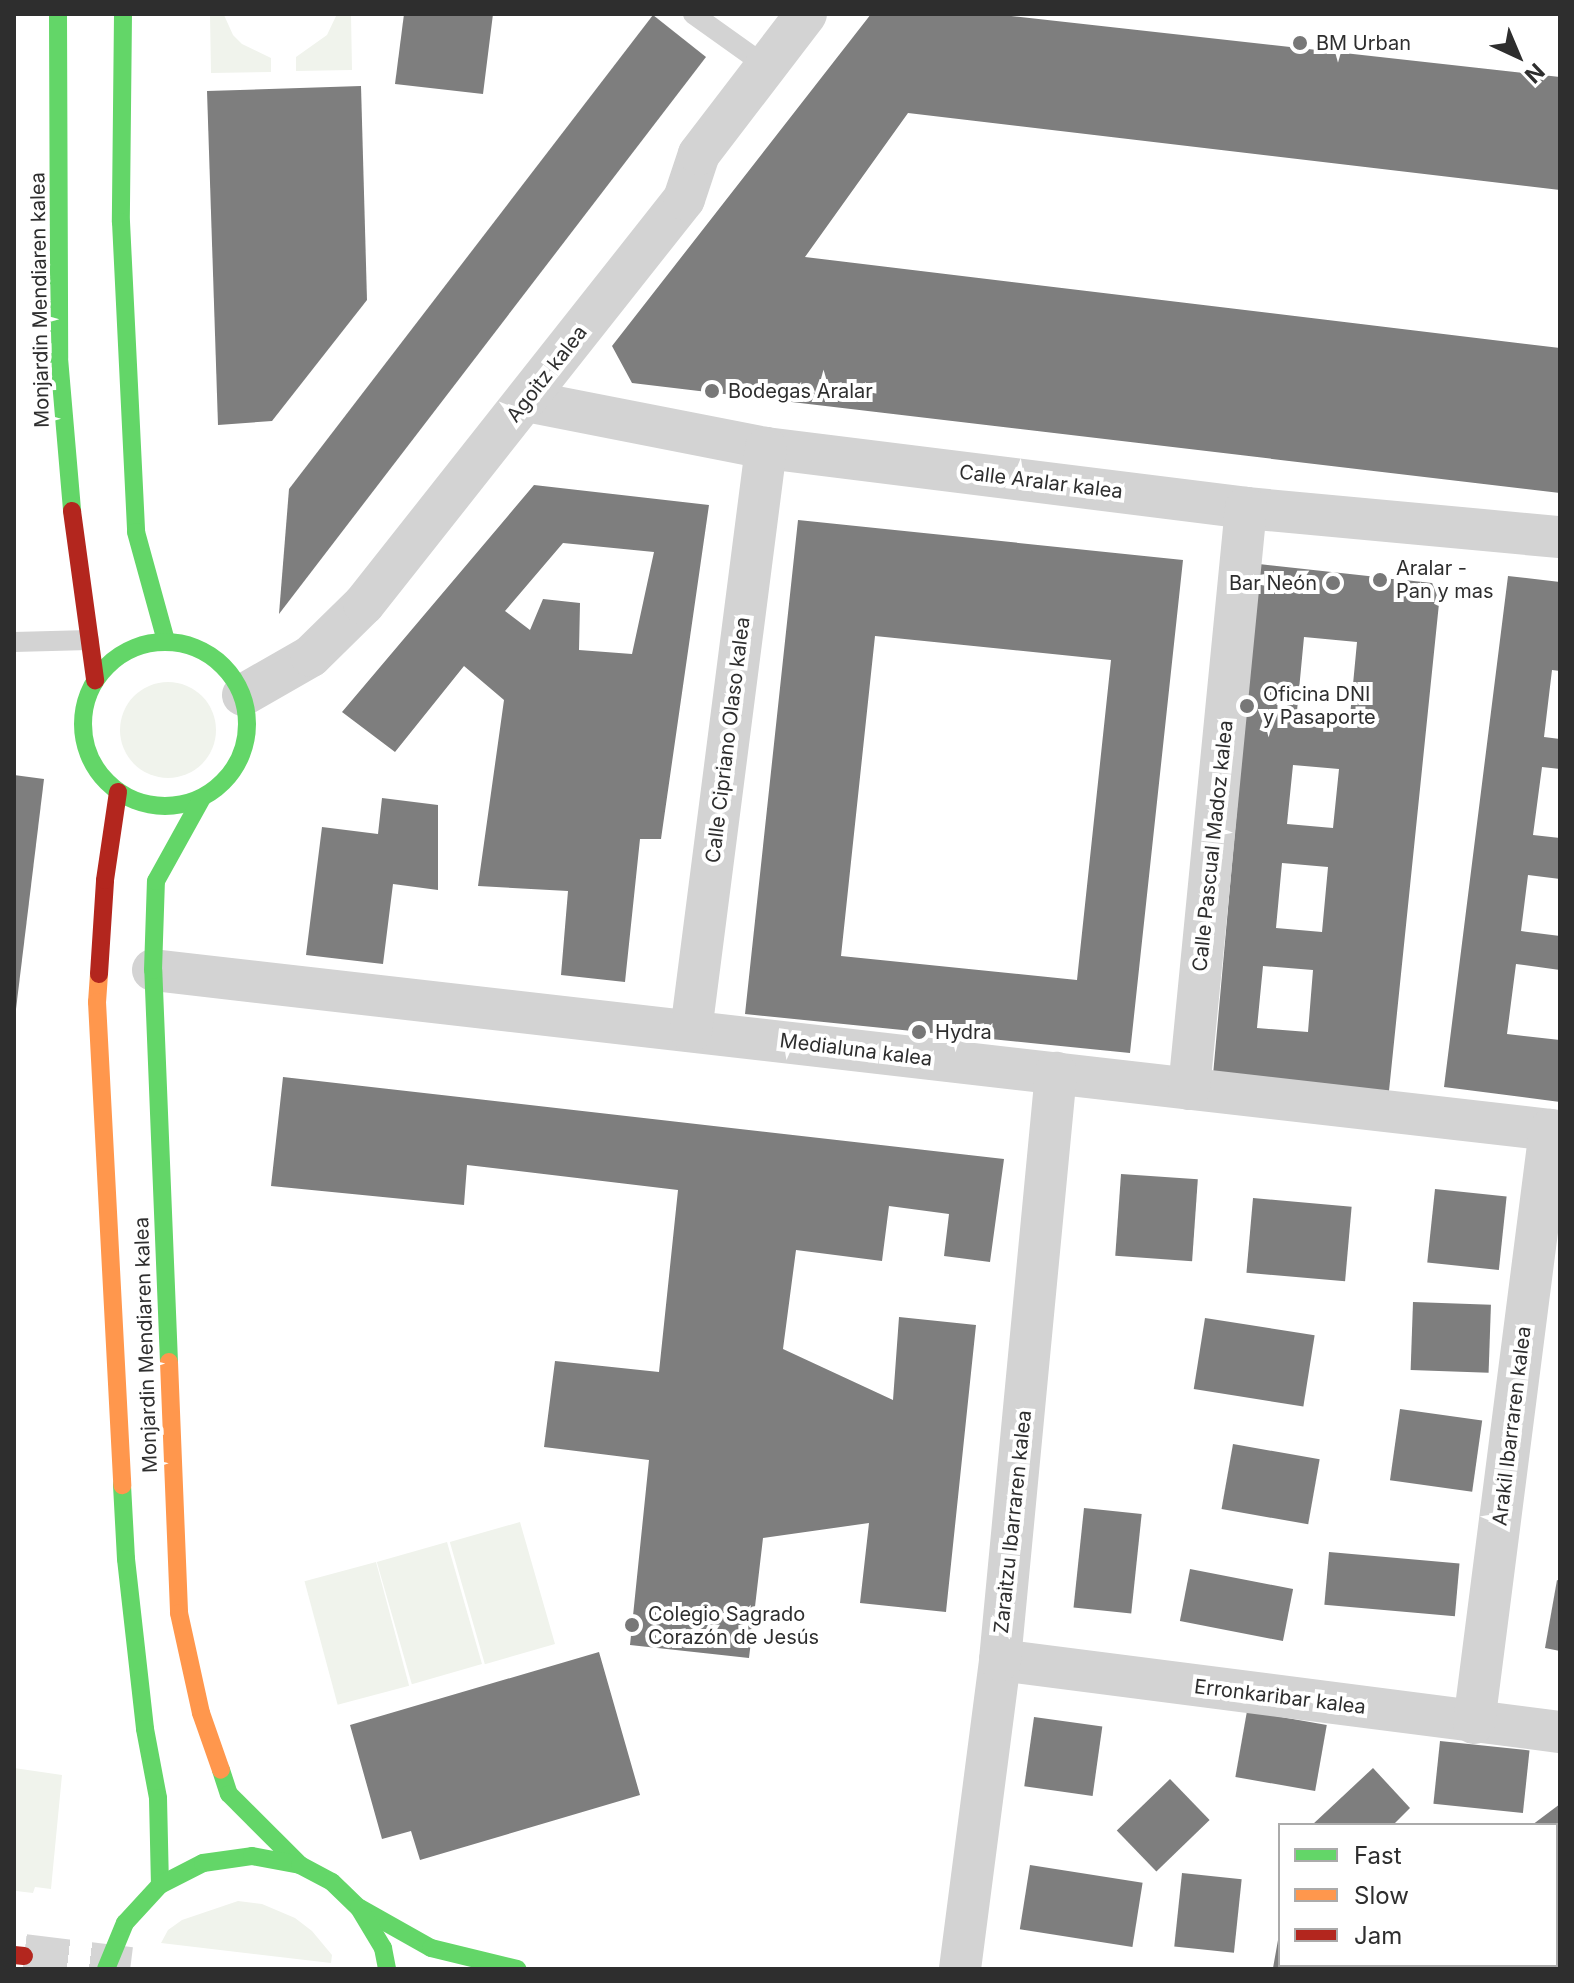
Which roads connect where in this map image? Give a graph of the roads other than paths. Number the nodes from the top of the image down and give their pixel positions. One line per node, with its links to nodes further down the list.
1 (58, 14): 10 (main road, Monjardin Mendiaren kalea)
2 (123, 14): 11 (main road)
3 (693, 14): 5 (lane)
4 (806, 14): 5 (street, Agoitz kalea)
5 (766, 66): 6 (street, Agoitz kalea)
6 (526, 401): 7 (street, Calle Aralar kalea); 14 (street, Agoitz kalea)
7 (766, 448): 8 (street, Calle Aralar kalea); 18 (street, Calle Cipriano Olaso kalea)
8 (1246, 508): 9 (street, Calle Aralar kalea); 20 (street, Calle Pascual Madoz kalea)
9 (1560, 537)
10 (89, 640): 12 (lane); 13 (main road, Monjardin Mendiaren kalea)
11 (166, 641): 13 (main road, Monjardin Mendiaren kalea); 14 (main road)
12 (14, 642)
13 (95, 680): 15 (main road, Monjardin Mendiaren kalea)
14 (243, 695): 16 (main road, Monjardin Mendiaren kalea)
15 (118, 792): 16 (main road, Monjardin Mendiaren kalea); 26 (main road, Monjardin Mendiaren kalea)
16 (202, 798): 17 (main road, Monjardin Mendiaren kalea)
17 (153, 970): 18 (street, Medialuna kalea); 25 (main road, Monjardin Mendiaren kalea)
18 (691, 1031): 19 (street, Medialuna kalea)
19 (1056, 1073): 20 (street, Medialuna kalea); 22 (street, Zaraitzu Ibarraren kalea)
20 (1189, 1089): 21 (street, Medialuna kalea)
21 (1555, 1130): 23 (street, Arakil Ibarraren kalea)
22 (1000, 1660): 23 (street, Erronkaribar kalea); 31 (street, Zaraitzu Ibarraren kalea)
23 (1474, 1723): 24 (street, Erronkaribar kalea)
24 (1560, 1732)
25 (300, 1865): 26 (main road); 27 (main road)
26 (160, 1885): 28 (main road)
27 (359, 1908): 29 (main road); 30 (main road)
28 (106, 1969)
29 (387, 1969)
30 (517, 1969)
31 (960, 1969)

